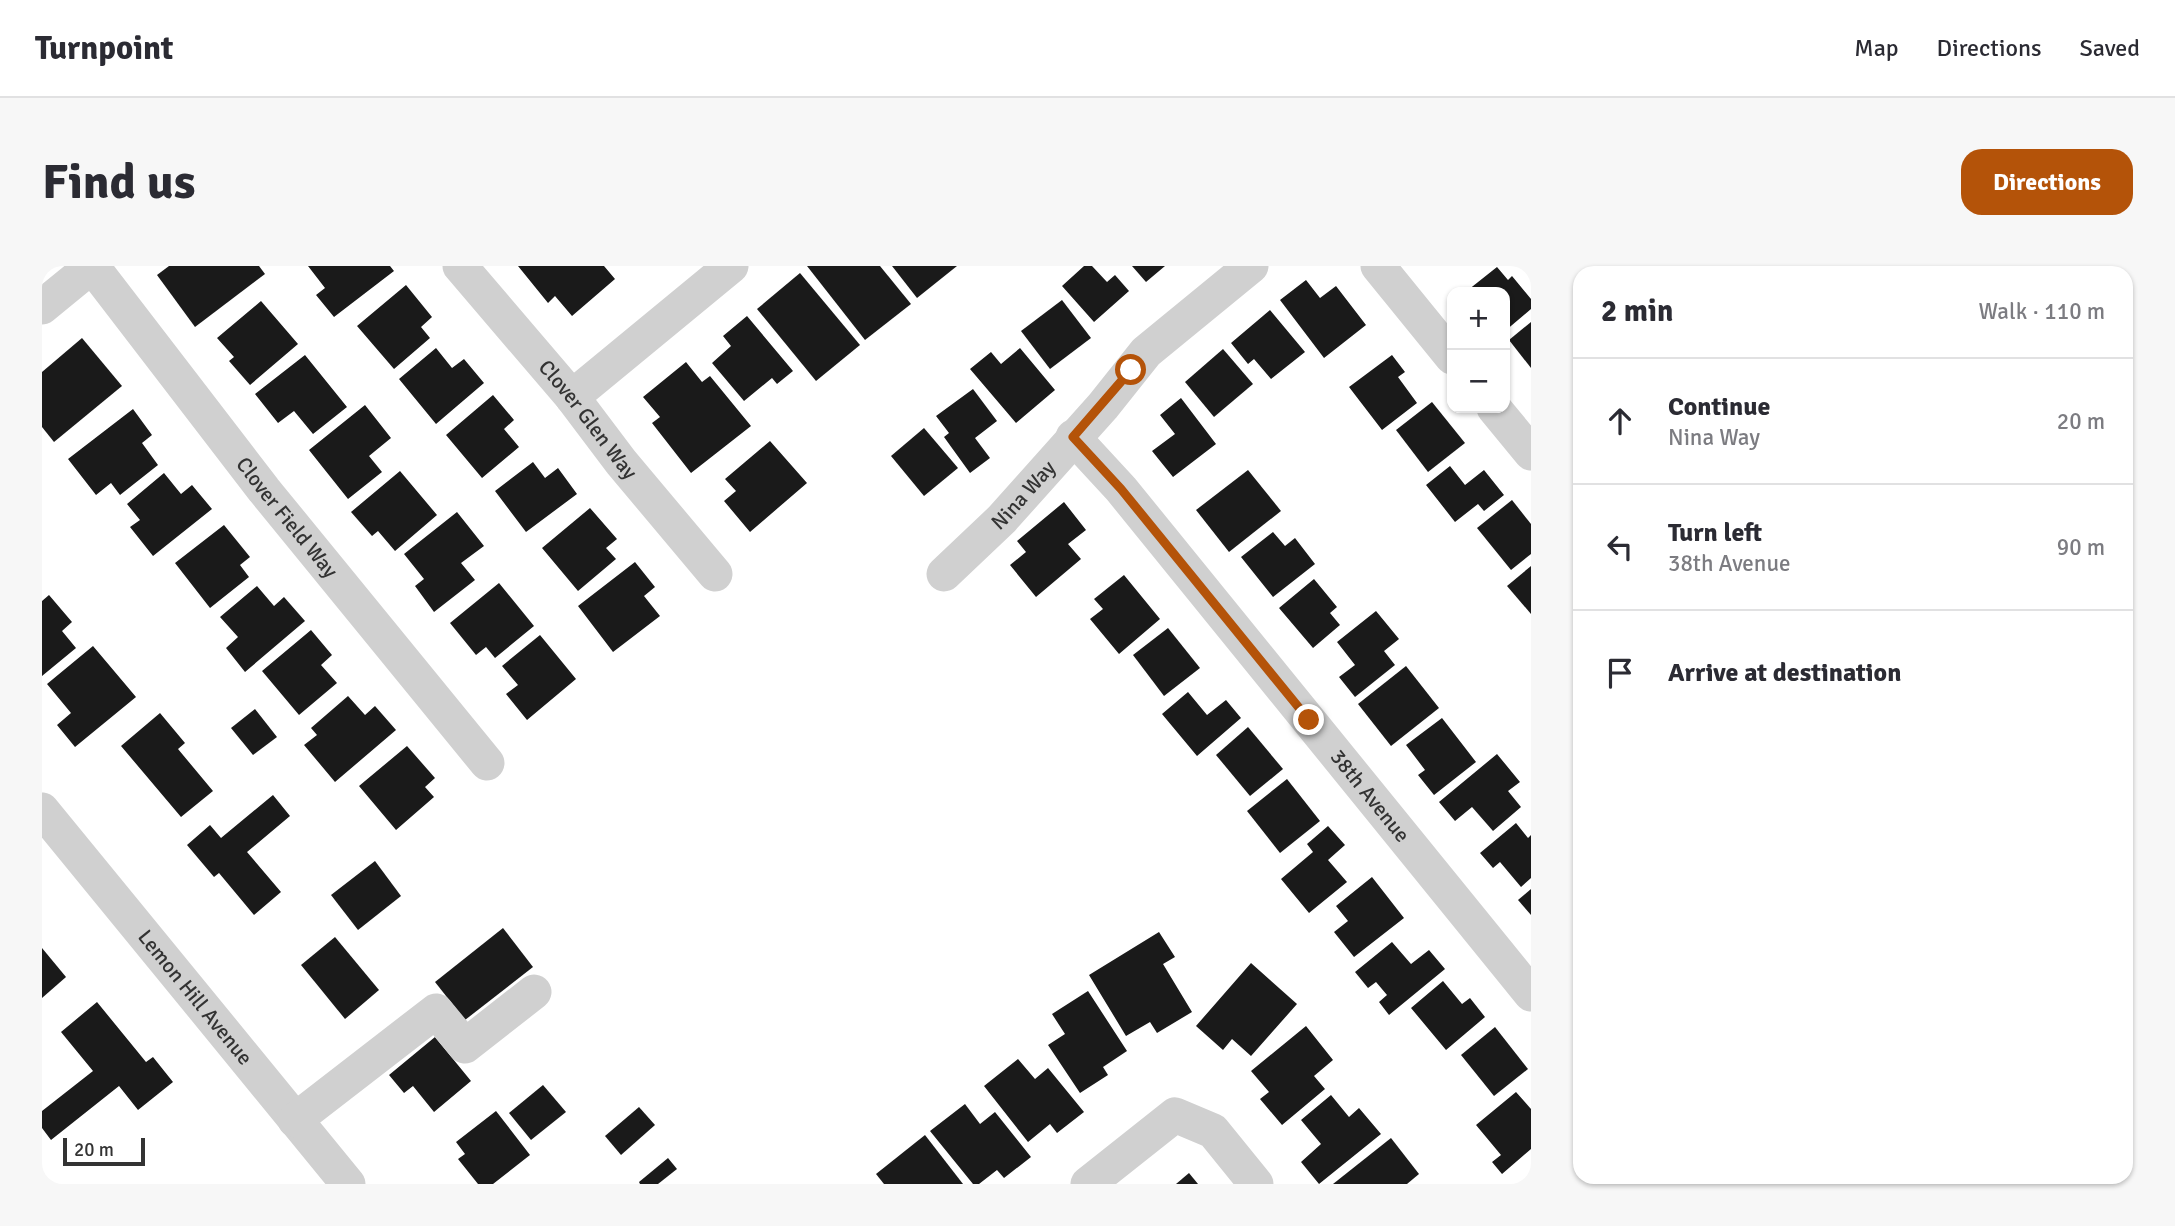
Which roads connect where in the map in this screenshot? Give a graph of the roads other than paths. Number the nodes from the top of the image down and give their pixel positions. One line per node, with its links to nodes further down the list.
1 (92, 266): 6 (street); 14 (street, Clover Field Way)
2 (460, 266): 8 (street, Clover Glen Way)
3 (732, 266): 8 (street)
4 (1251, 266): 10 (street, Nina Way)
5 (1378, 266): 7 (street)
6 (42, 307)
7 (1447, 351)
8 (572, 397): 12 (street, Clover Glen Way)
9 (1498, 413): 11 (street)
10 (1073, 437): 13 (street, Nina Way); 17 (street, 38th Avenue)
11 (1531, 453)
12 (715, 574)
13 (944, 574)
14 (487, 763)
15 (42, 810): 18 (street, Lemon Hill Avenue)
16 (534, 992): 18 (street)
17 (1531, 995)
18 (295, 1120): 19 (street, Lemon Hill Avenue)
19 (348, 1184)
20 (1088, 1184): 21 (street)
21 (1256, 1184)

